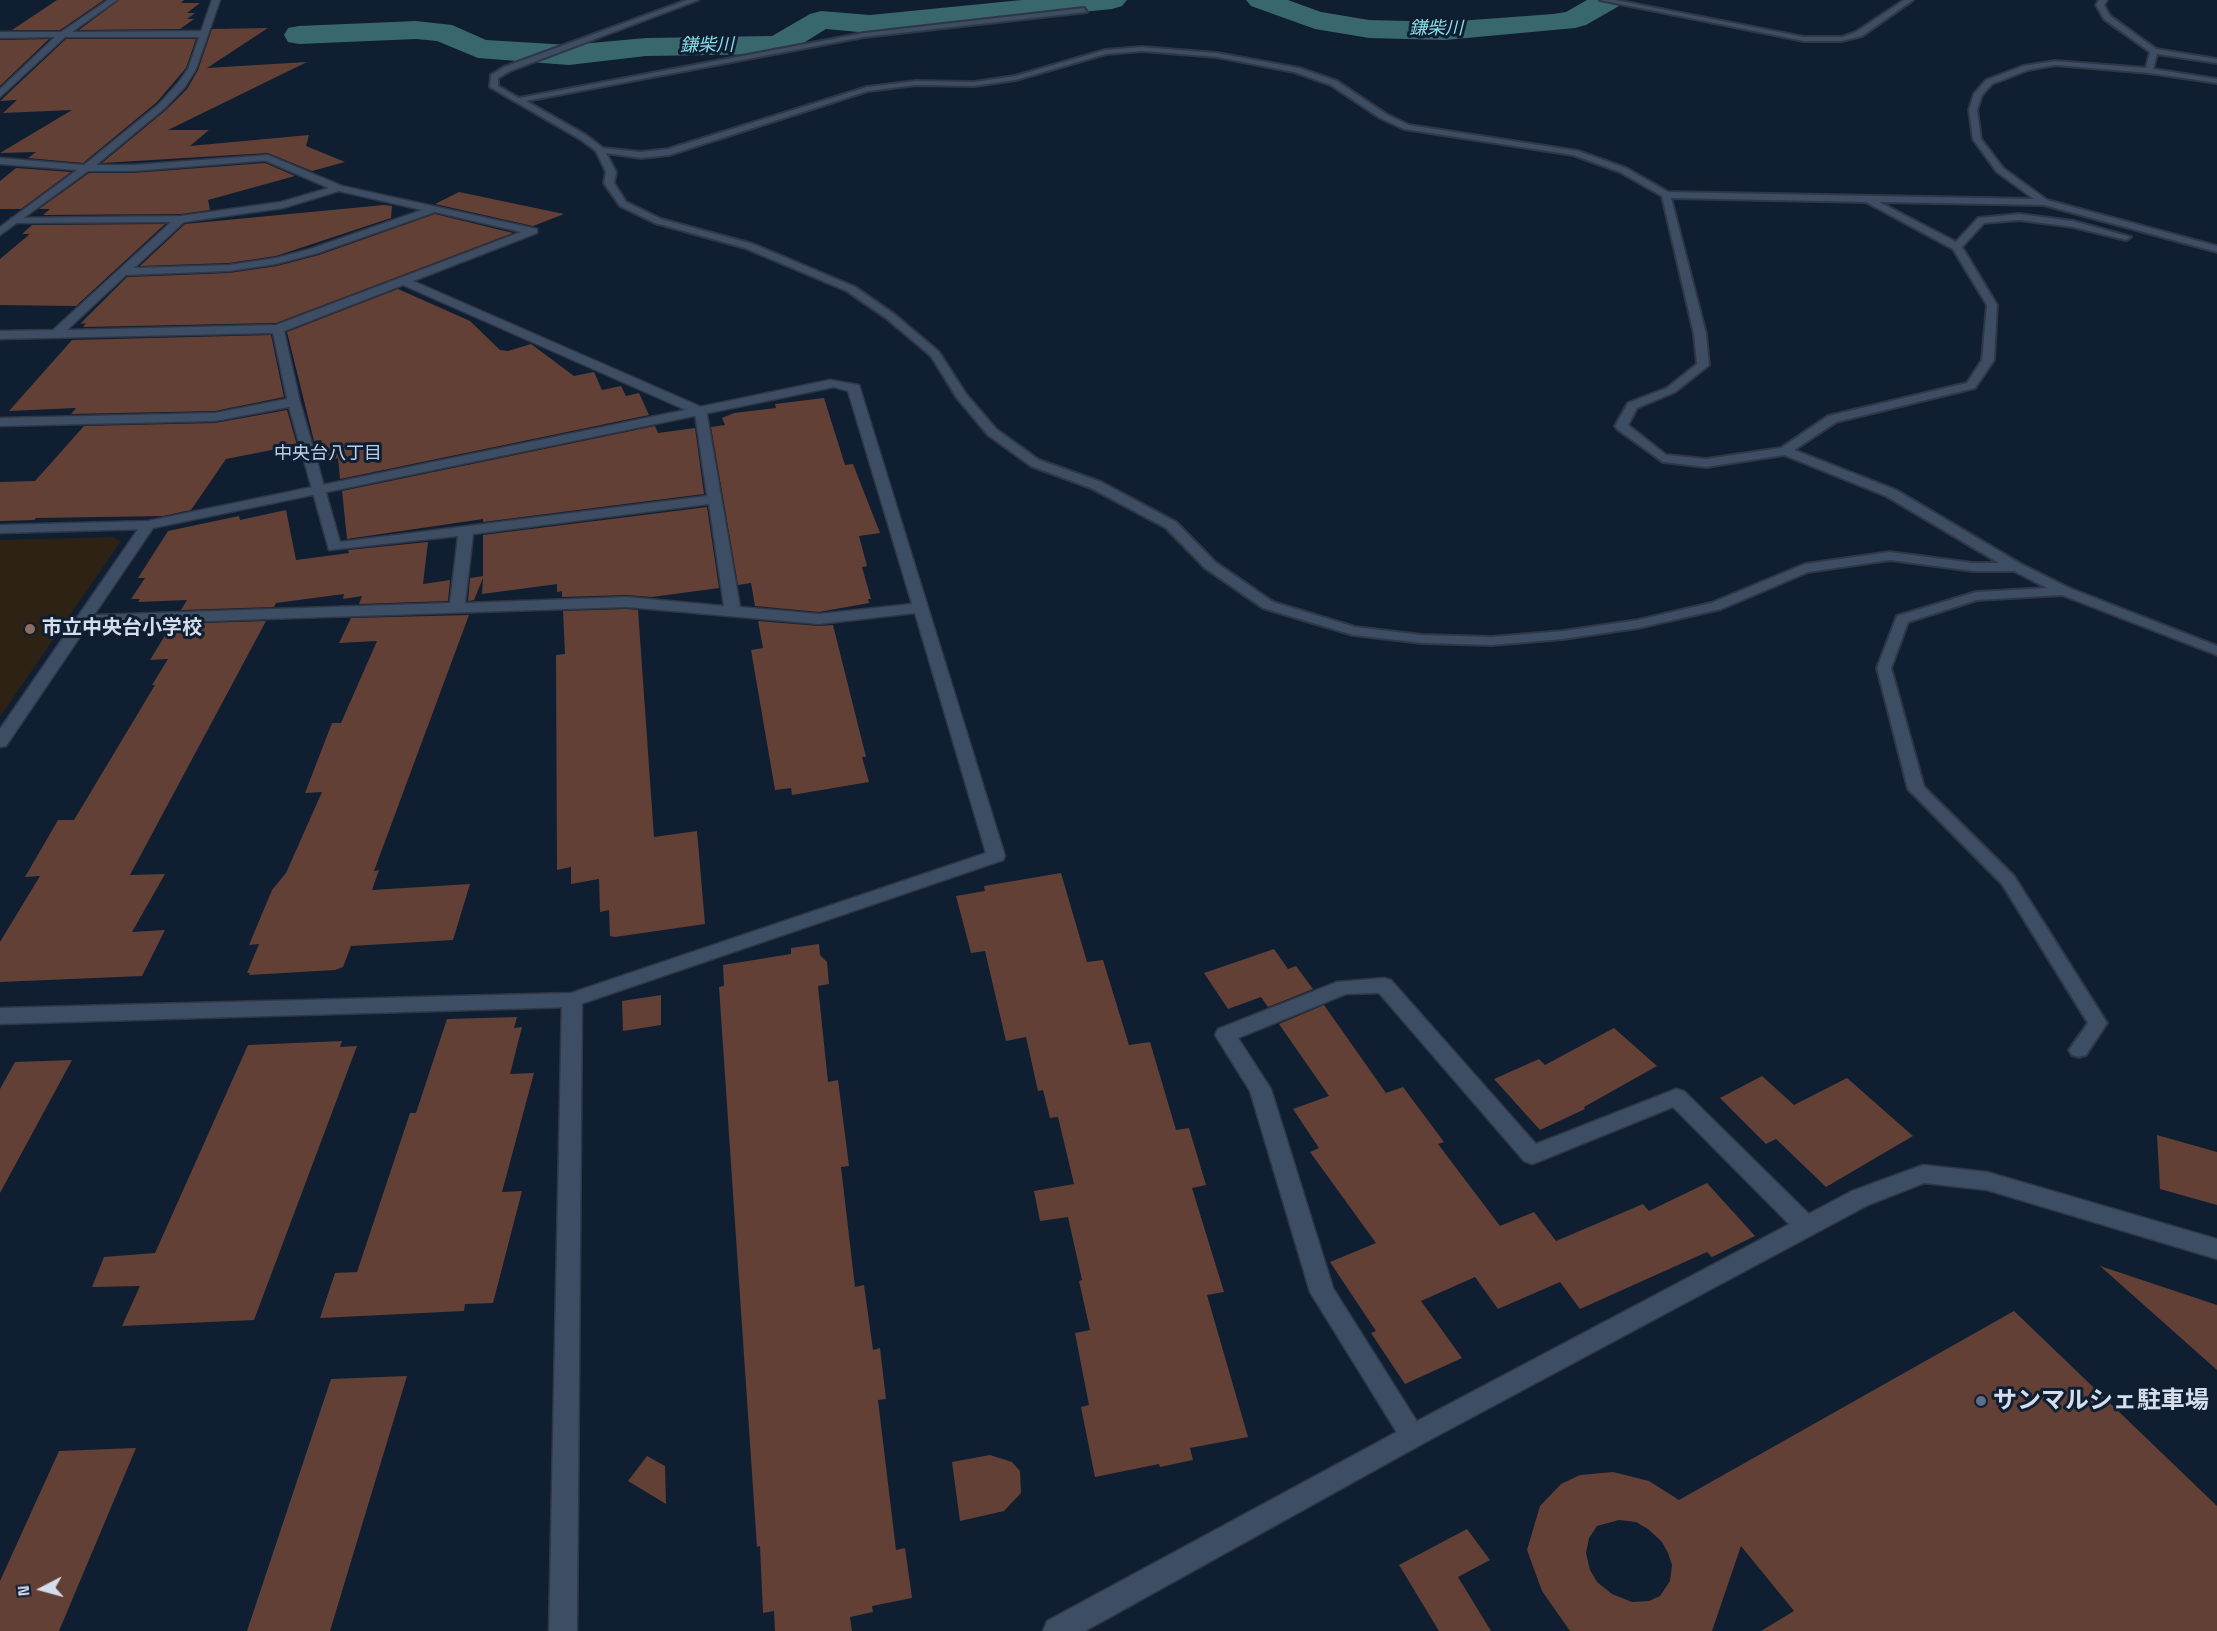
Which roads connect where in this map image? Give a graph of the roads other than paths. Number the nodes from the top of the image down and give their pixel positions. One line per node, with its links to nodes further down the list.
1 (113, 0): 8 (street)
2 (216, 0): 9 (street)
3 (694, 0): 16 (lane)
4 (1604, 0): 5 (lane)
5 (1909, 0)
6 (2103, 0): 11 (lane)
7 (1084, 10): 16 (lane)
8 (62, 34): 9 (street); 10 (street); 15 (street)
9 (203, 34): 19 (street)
10 (0, 35)
11 (2154, 51): 12 (lane); 13 (lane)
12 (2217, 61)
13 (2149, 71): 14 (lane); 23 (lane)
14 (2217, 81)
15 (0, 94)
16 (519, 100): 17 (lane)
17 (600, 150): 21 (lane); 45 (lane)
18 (0, 161): 19 (street)
19 (86, 168): 20 (street); 26 (street)
20 (339, 188): 24 (street); 25 (street)
21 (1666, 195): 22 (lane); 39 (lane)
22 (1866, 200): 23 (lane); 28 (lane)
23 (2044, 202): 29 (lane)
24 (434, 209): 31 (street); 32 (street)
25 (181, 219): 26 (street); 31 (street)
26 (15, 220): 27 (street)
27 (0, 232)
28 (1957, 247): 30 (lane); 39 (lane)
29 (2217, 249)
30 (2217, 257)
31 (123, 272): 34 (street)
32 (405, 282): 33 (street); 37 (street)
33 (278, 329): 34 (street); 36 (street)
34 (56, 334): 35 (street)
35 (0, 335)
36 (294, 402): 38 (street); 40 (street)
37 (701, 412): 40 (street); 41 (street); 48 (street)
38 (0, 422)
39 (1785, 451): 45 (lane)
40 (318, 490): 42 (street); 44 (street)
41 (715, 499): 44 (street); 49 (street)
42 (148, 525): 43 (street); 50 (street)
43 (0, 529)
44 (466, 531): 47 (street)
45 (2016, 567): 46 (lane)
46 (2064, 591): 51 (lane); 55 (lane)
47 (457, 607): 49 (street); 50 (street)
48 (920, 608): 49 (street); 53 (street)
49 (733, 611)
50 (83, 620): 52 (street)
51 (2217, 651)
52 (0, 742)
53 (572, 1000): 54 (street); 59 (street)
54 (0, 1016)
55 (2079, 1050)
56 (1806, 1226): 57 (street); 58 (street); 58 (street)
57 (2217, 1248)
58 (1413, 1436): 60 (street)
59 (562, 1631)
60 (1057, 1631)

